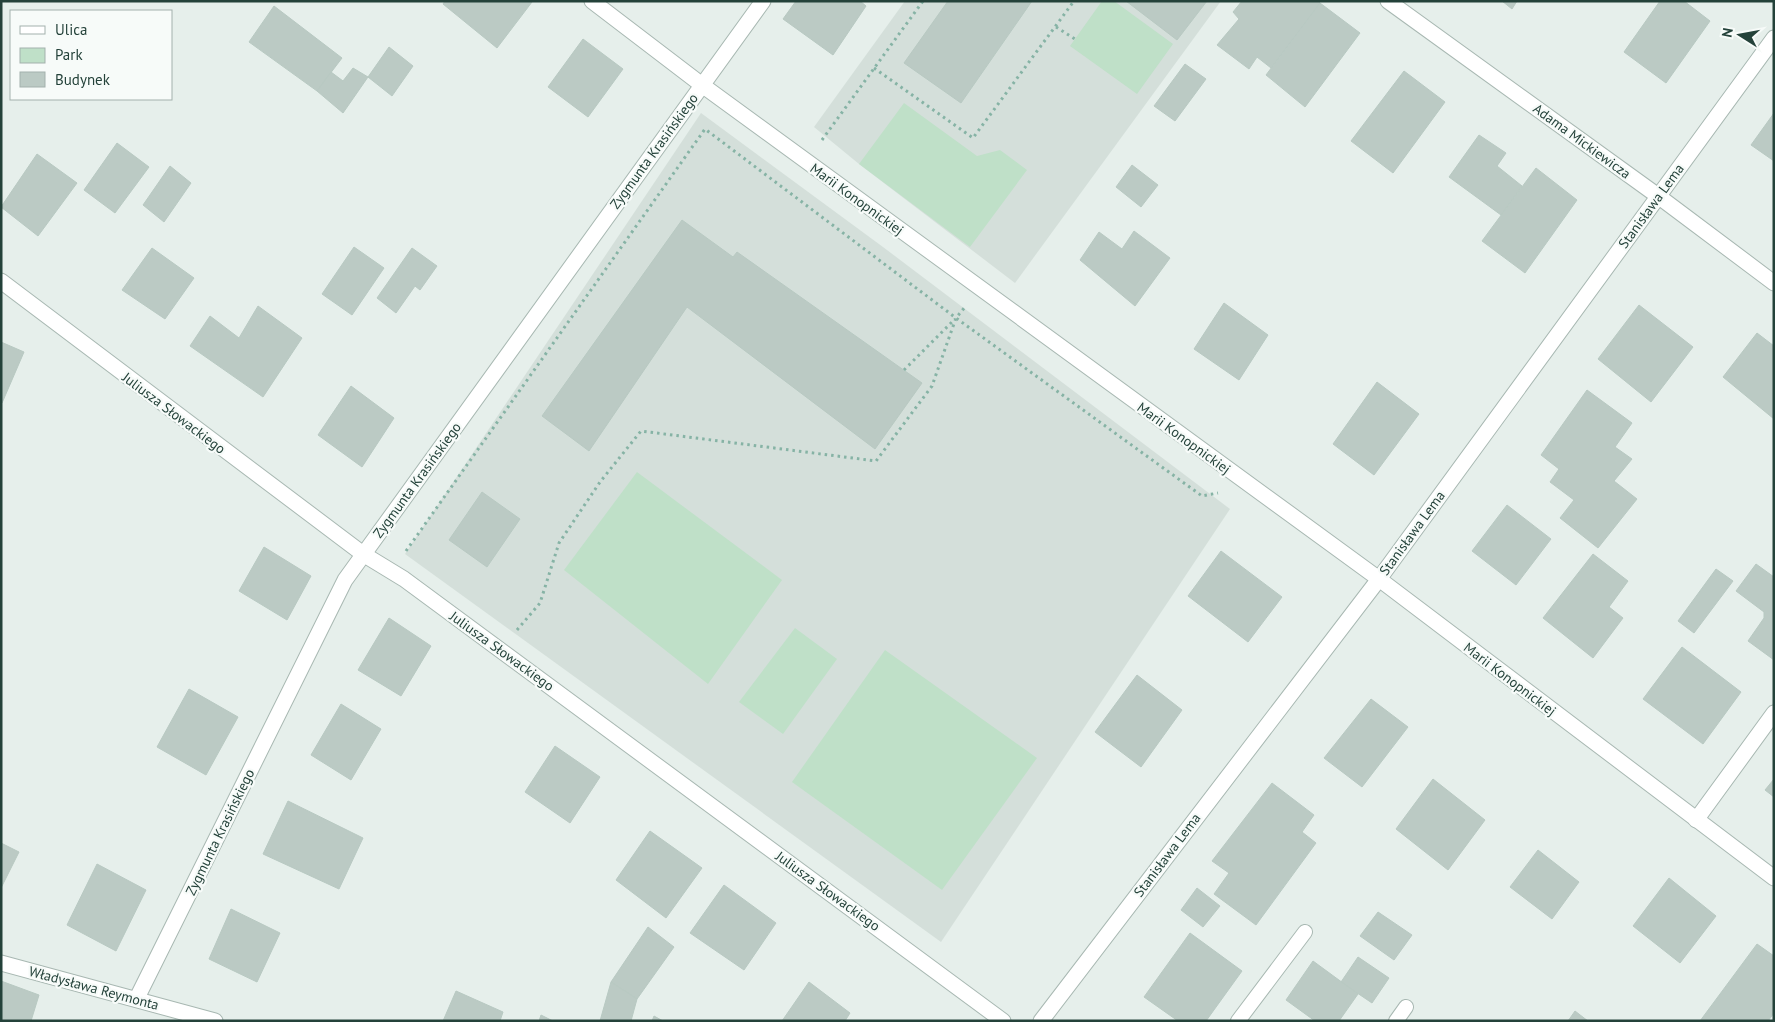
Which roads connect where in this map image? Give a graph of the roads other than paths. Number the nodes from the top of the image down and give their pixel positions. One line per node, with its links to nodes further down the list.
1 (592, 1): 5 (street, Marii Konopnickiej)
2 (763, 1): 5 (street, Zygmunta Krasińskiego)
3 (1388, 1): 6 (street, Adama Mickiewicza)
4 (1774, 38): 6 (street, Stanisława Lema)
5 (702, 85): 9 (street, Zygmunta Krasińskiego); 10 (street, Marii Konopnickiej)
6 (1658, 196): 8 (street, Adama Mickiewicza); 10 (street, Stanisława Lema)
7 (1, 281): 9 (street, Juliusza Słowackiego)
8 (1774, 283)
9 (363, 554): 16 (street, Zygmunta Krasińskiego); 19 (street, Juliusza Słowackiego)
10 (1378, 579): 12 (street, Marii Konopnickiej); 20 (street, Stanisława Lema)
11 (1774, 713): 12 (street)
12 (1696, 820): 13 (street, Marii Konopnickiej)
13 (1774, 878)
14 (1305, 932): 21 (lane)
15 (1, 963): 16 (street, Władysława Reymonta)
16 (137, 998): 18 (street, Władysława Reymonta)
17 (1406, 1008): 22 (lane)
18 (214, 1021)
19 (1003, 1021)
20 (1041, 1021)
21 (1238, 1021)
22 (1396, 1021)

